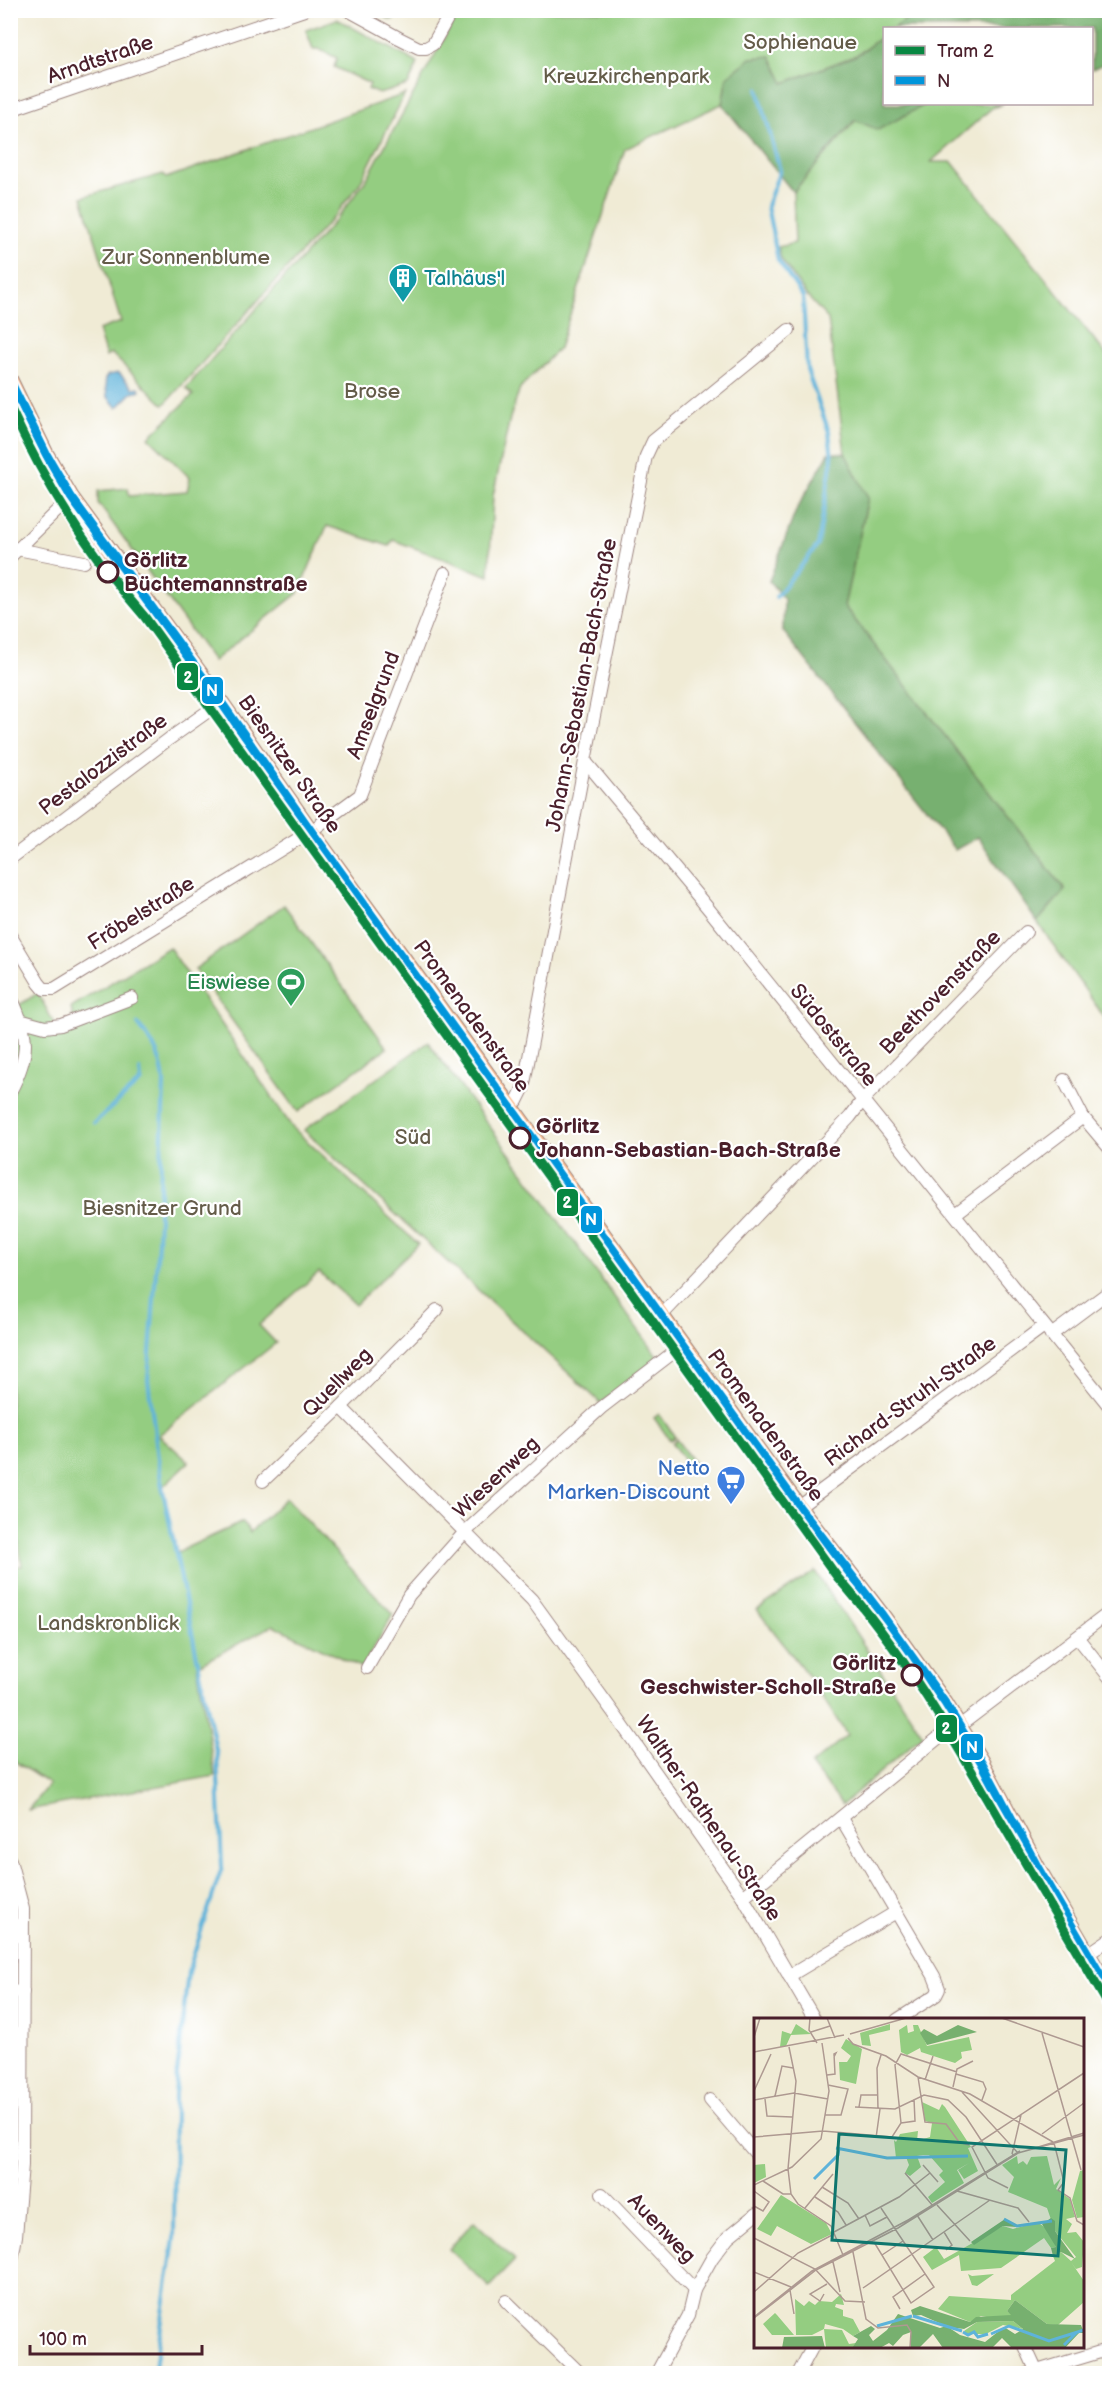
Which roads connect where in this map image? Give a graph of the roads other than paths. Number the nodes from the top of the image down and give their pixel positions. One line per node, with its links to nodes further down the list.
1 (304, 10): 4 (street, Arndtstraße)
2 (348, 10): 3 (street)
3 (452, 10)
4 (10, 110)
5 (789, 330): 12 (street, Johann-Sebastian-Bach-Straße)
6 (10, 380): 7 (main road, Biesnitzer Straße)
7 (71, 497): 8 (street); 11 (main road, Biesnitzer Straße)
8 (13, 551): 9 (street)
9 (84, 562)
10 (445, 573): 13 (street, Amselgrund)
11 (221, 702): 13 (main road, Biesnitzer Straße); 14 (street, Pestalozzistraße)
12 (585, 761): 23 (street, Südoststraße); 24 (street, Johann-Sebastian-Bach-Straße)
13 (310, 831): 15 (main road, Biesnitzer Straße); 17 (street, Fröbelstraße)
14 (10, 859)
15 (362, 900): 24 (main road, Promenadenstraße)
16 (1026, 932): 23 (street, Beethovenstraße)
17 (10, 935)
18 (10, 995): 20 (street)
19 (132, 998): 20 (street)
20 (23, 1021): 22 (street)
21 (1064, 1080): 25 (street)
22 (10, 1092)
23 (862, 1101): 27 (street, Südoststraße); 30 (street, Beethovenstraße)
24 (511, 1106): 30 (main road, Promenadenstraße)
25 (1083, 1117): 26 (street); 27 (street)
26 (1110, 1149)
27 (955, 1214): 31 (street, Südoststraße)
28 (1110, 1291): 31 (street)
29 (437, 1310): 33 (street, Quellweg)
30 (661, 1316): 32 (main road, Promenadenstraße)
31 (1048, 1330): 34 (street, Südoststraße); 36 (street, Richard-Struhl-Straße)
32 (683, 1345): 36 (main road, Promenadenstraße); 37 (street, Wiesenweg)
33 (341, 1407): 35 (street, Quellweg); 37 (street, Walther-Rathenau-Straße)
34 (1110, 1407)
35 (263, 1481)
36 (799, 1507): 42 (main road, Promenadenstraße)
37 (465, 1532): 40 (street, Wiesenweg); 45 (street, Walther-Rathenau-Straße)
38 (1110, 1612): 39 (street)
39 (1078, 1638): 41 (street); 42 (street)
40 (367, 1668)
41 (1110, 1678)
42 (960, 1725): 43 (street); 48 (main road, Promenadenstraße)
43 (841, 1818): 45 (street); 46 (street)
44 (10, 1860): 50 (street)
45 (742, 1897): 49 (street, Walther-Rathenau-Straße)
46 (896, 1912): 49 (street); 53 (street)
47 (1110, 1939): 48 (street)
48 (1088, 1954): 51 (main road, Promenadenstraße)
49 (789, 1976): 52 (street, Walther-Rathenau-Straße)
50 (17, 1991): 58 (street)
51 (1110, 1992)
52 (814, 2018)
53 (899, 2018)
54 (710, 2100): 55 (street)
55 (754, 2152)
56 (602, 2194): 59 (street, Auenweg)
57 (754, 2216): 59 (street, Auenweg)
58 (10, 2271)
59 (694, 2290): 69 (street, Auenweg)
60 (506, 2301): 68 (street)
61 (812, 2348): 70 (street)
62 (1026, 2348): 66 (street)
63 (1110, 2349): 65 (street)
64 (10, 2350): 67 (street)
65 (1052, 2369): 66 (street)
66 (1032, 2372)
67 (13, 2373)
68 (580, 2373)
69 (656, 2373)
70 (798, 2373)

